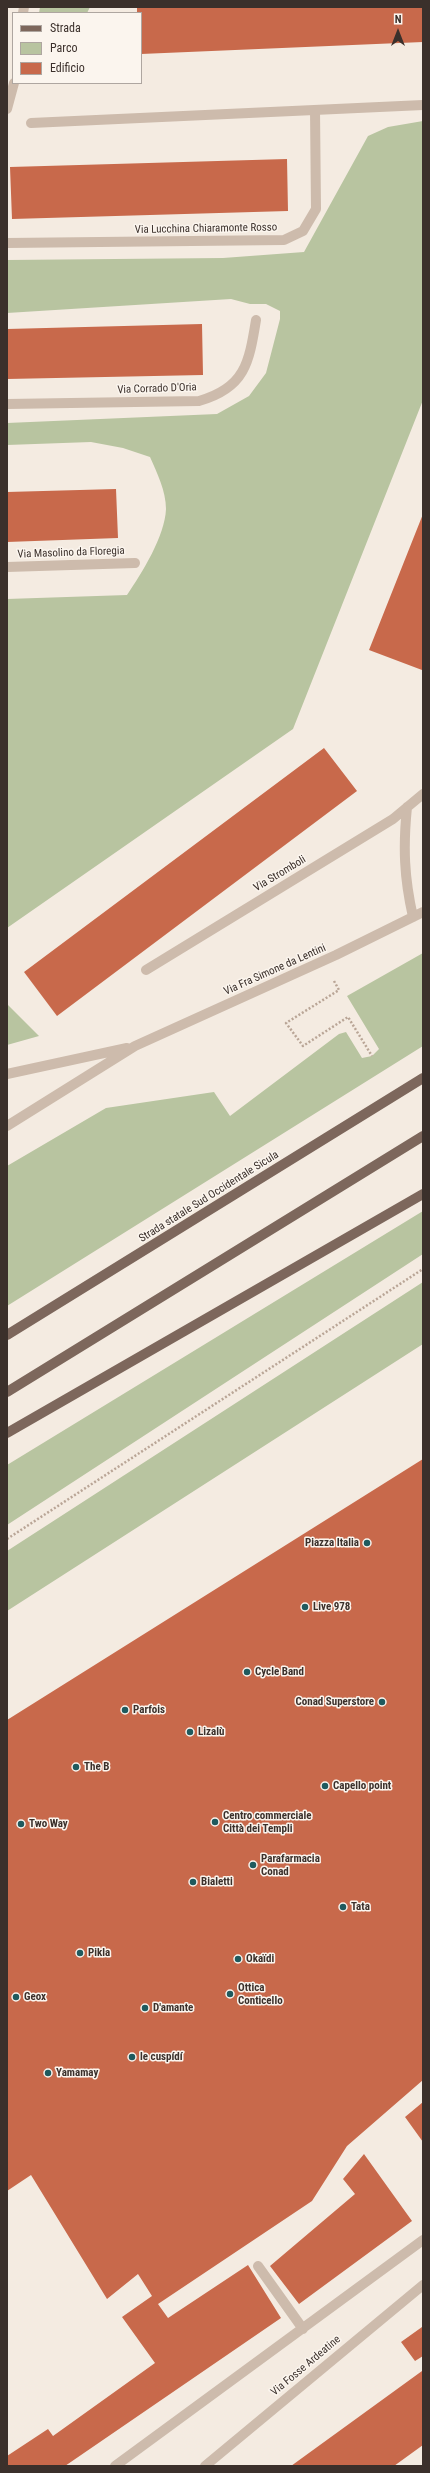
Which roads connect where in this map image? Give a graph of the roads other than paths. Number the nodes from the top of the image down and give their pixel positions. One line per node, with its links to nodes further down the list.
1 (14, 84): 3 (street)
2 (423, 105): 4 (street)
3 (7, 109)
4 (315, 110): 5 (street); 6 (street, Via Lucchina Chiaramonte Rosso)
5 (31, 123)
6 (7, 244)
7 (256, 320): 8 (street, Via Corrado D'Oria)
8 (7, 404)
9 (135, 563): 10 (street, Via Masolino da Floregia)
10 (7, 567)
11 (423, 794): 12 (street, Via Stromboli)
12 (407, 807): 14 (street); 15 (street, Via Stromboli)
13 (423, 912): 14 (street, Via Fra Simone da Lentini)
14 (413, 917): 16 (street, Via Fra Simone da Lentini)
15 (146, 970)
16 (135, 1046): 17 (street); 19 (street)
17 (7, 1074)
18 (423, 1078): 22 (main road, Strada statale Sud Occidentale Sicula)
19 (7, 1126)
20 (423, 1136): 23 (main road)
21 (423, 1194): 24 (main road)
22 (7, 1335)
23 (7, 1392)
24 (7, 1433)
25 (423, 2240): 28 (street)
26 (258, 2266): 28 (street)
27 (423, 2285): 30 (street, Via Fosse Ardeatine)
28 (303, 2329): 29 (street)
29 (115, 2466)
30 (205, 2466)

